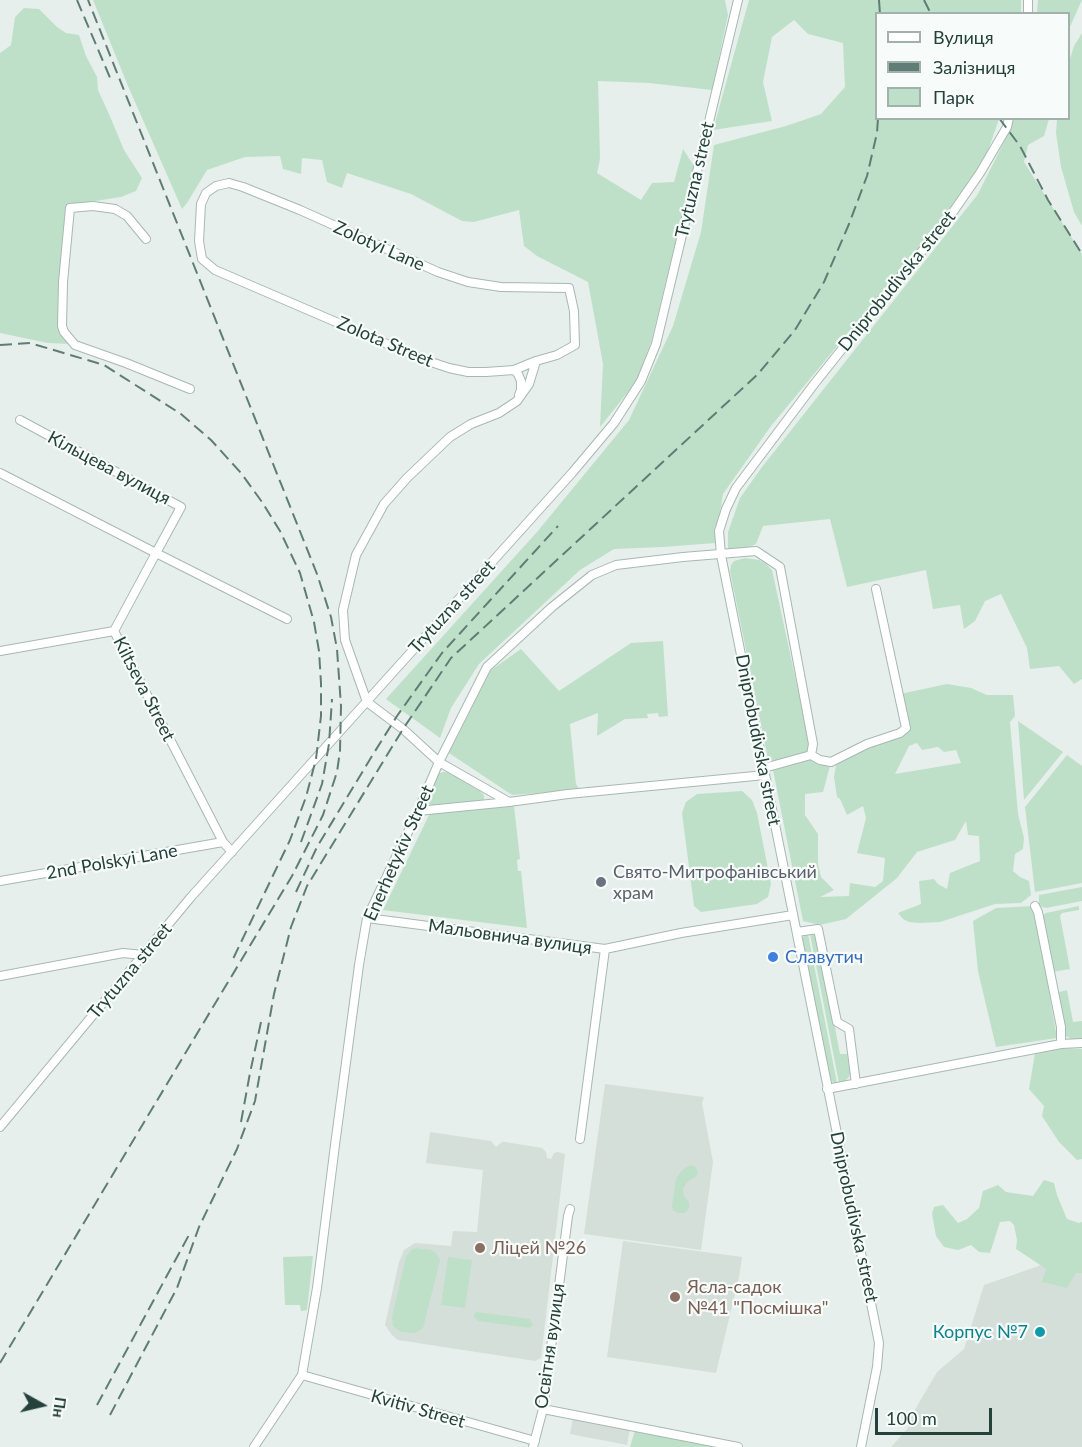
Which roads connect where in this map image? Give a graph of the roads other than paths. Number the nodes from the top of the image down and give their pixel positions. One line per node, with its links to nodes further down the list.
1 (738, 0): 18 (street, Trytuzna street)
2 (1009, 120): 13 (street, Dniprobudivska street)
3 (146, 239): 8 (street)
4 (202, 260): 5 (street, Zolotyi Lane); 7 (street, Zolota Street)
5 (575, 345): 6 (street, Zolota Street)
6 (536, 361): 7 (street, Zolota Street); 9 (street)
7 (514, 370): 9 (street)
8 (190, 389)
9 (517, 401): 18 (street)
10 (20, 420): 12 (street, Кільцева вулиця)
11 (0, 473): 12 (street)
12 (156, 553): 15 (street); 16 (street, Kiltseva Street)
13 (721, 555): 19 (street, Enerhetykiv Street); 20 (street, Enerhetykiv Street); 21 (street, Dniprobudivska street)
14 (876, 589): 19 (street)
15 (287, 619)
16 (114, 631): 17 (street); 24 (street, Kiltseva Street)
17 (0, 651)
18 (367, 702): 20 (street); 25 (street, Trytuzna street)
19 (811, 755): 21 (street)
20 (440, 762): 22 (street); 23 (street, Enerhetykiv Street)
21 (764, 772): 22 (street); 28 (street, Dniprobudivska street)
22 (509, 802): 23 (street)
23 (418, 811): 29 (street, Enerhetykiv Street)
24 (223, 842): 25 (street, Kiltseva Street); 26 (street, 2nd Polskyi Lane)
25 (232, 852): 32 (street, Trytuzna street)
26 (0, 881)
27 (1035, 906): 35 (street)
28 (793, 915): 30 (street, Dniprobudivska street); 31 (street, Мальовнича вулиця)
29 (367, 918): 31 (street, Мальовнича вулиця); 41 (street, Enerhetykiv Street)
30 (797, 932): 36 (street); 37 (street, Dniprobudivska street)
31 (605, 949): 39 (street)
32 (144, 954): 33 (street); 38 (street, Trytuzna street)
33 (0, 976)
34 (1082, 1043): 35 (street)
35 (1061, 1044): 36 (street)
36 (856, 1084): 37 (street)
37 (827, 1089): 46 (street, Dniprobudivska street)
38 (0, 1127)
39 (580, 1139)
40 (570, 1209): 42 (street, Освітня вулиця)
41 (302, 1375): 43 (street, Kvitiv Street); 44 (street, Enerhetykiv Street)
42 (543, 1409): 43 (street, Освітня вулиця); 45 (street)
43 (534, 1444)
44 (254, 1447)
45 (738, 1447)
46 (861, 1447)

